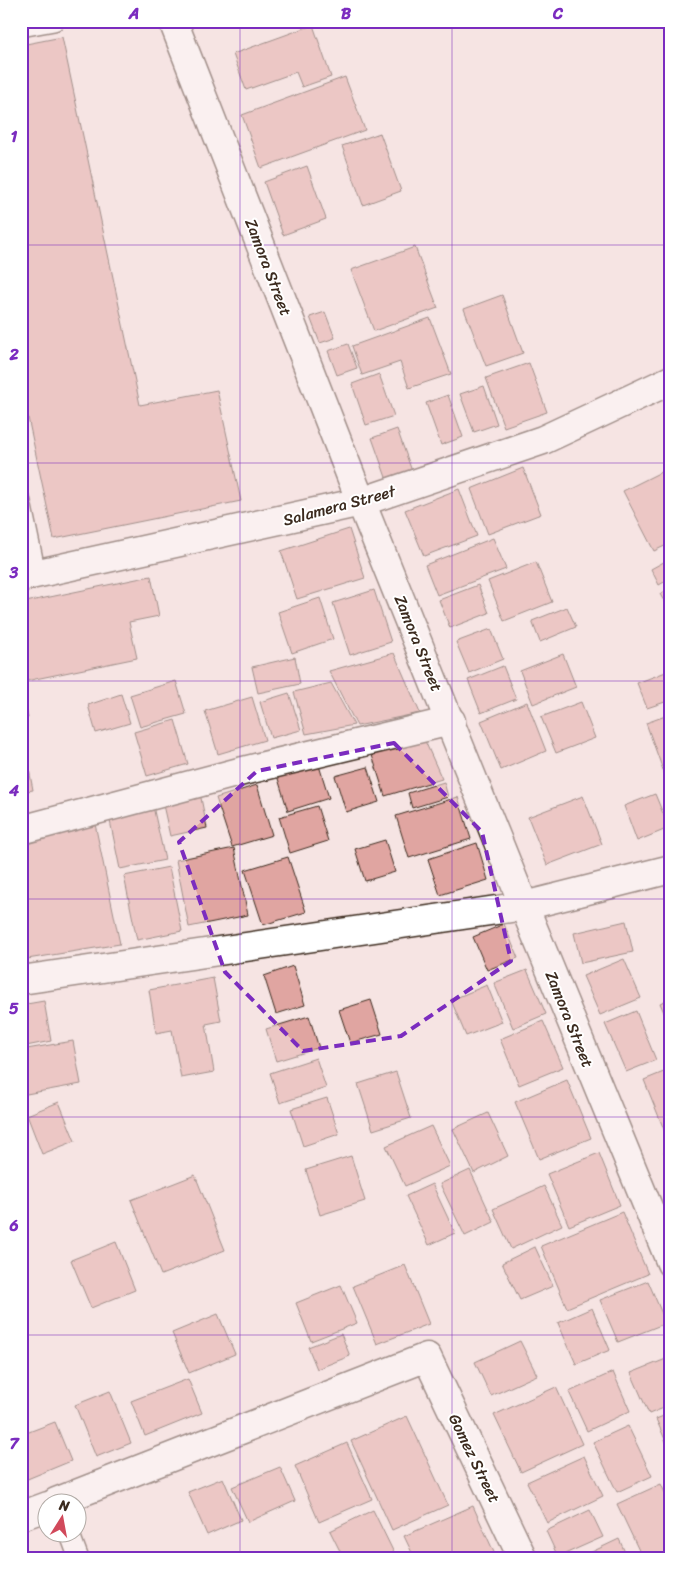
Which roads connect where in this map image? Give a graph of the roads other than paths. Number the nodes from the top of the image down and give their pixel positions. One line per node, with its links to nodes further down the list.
1 (54, 21): 3 (lane)
2 (174, 21): 6 (street, Zamora Street)
3 (21, 27)
4 (671, 380): 6 (street, Salamera Street)
5 (21, 502): 7 (lane)
6 (361, 502): 7 (street, Salamera Street); 8 (street, Zamora Street)
7 (29, 576)
8 (451, 721): 9 (street); 11 (street, Zamora Street)
9 (21, 830)
10 (670, 871): 11 (street)
11 (524, 906): 12 (street); 13 (street, Zamora Street)
12 (21, 980)
13 (671, 1263)
14 (82, 1492): 19 (street, Gomez Street)
15 (38, 1510): 16 (street)
16 (21, 1516)
17 (73, 1542): 18 (lane)
18 (79, 1559)
19 (523, 1559)

